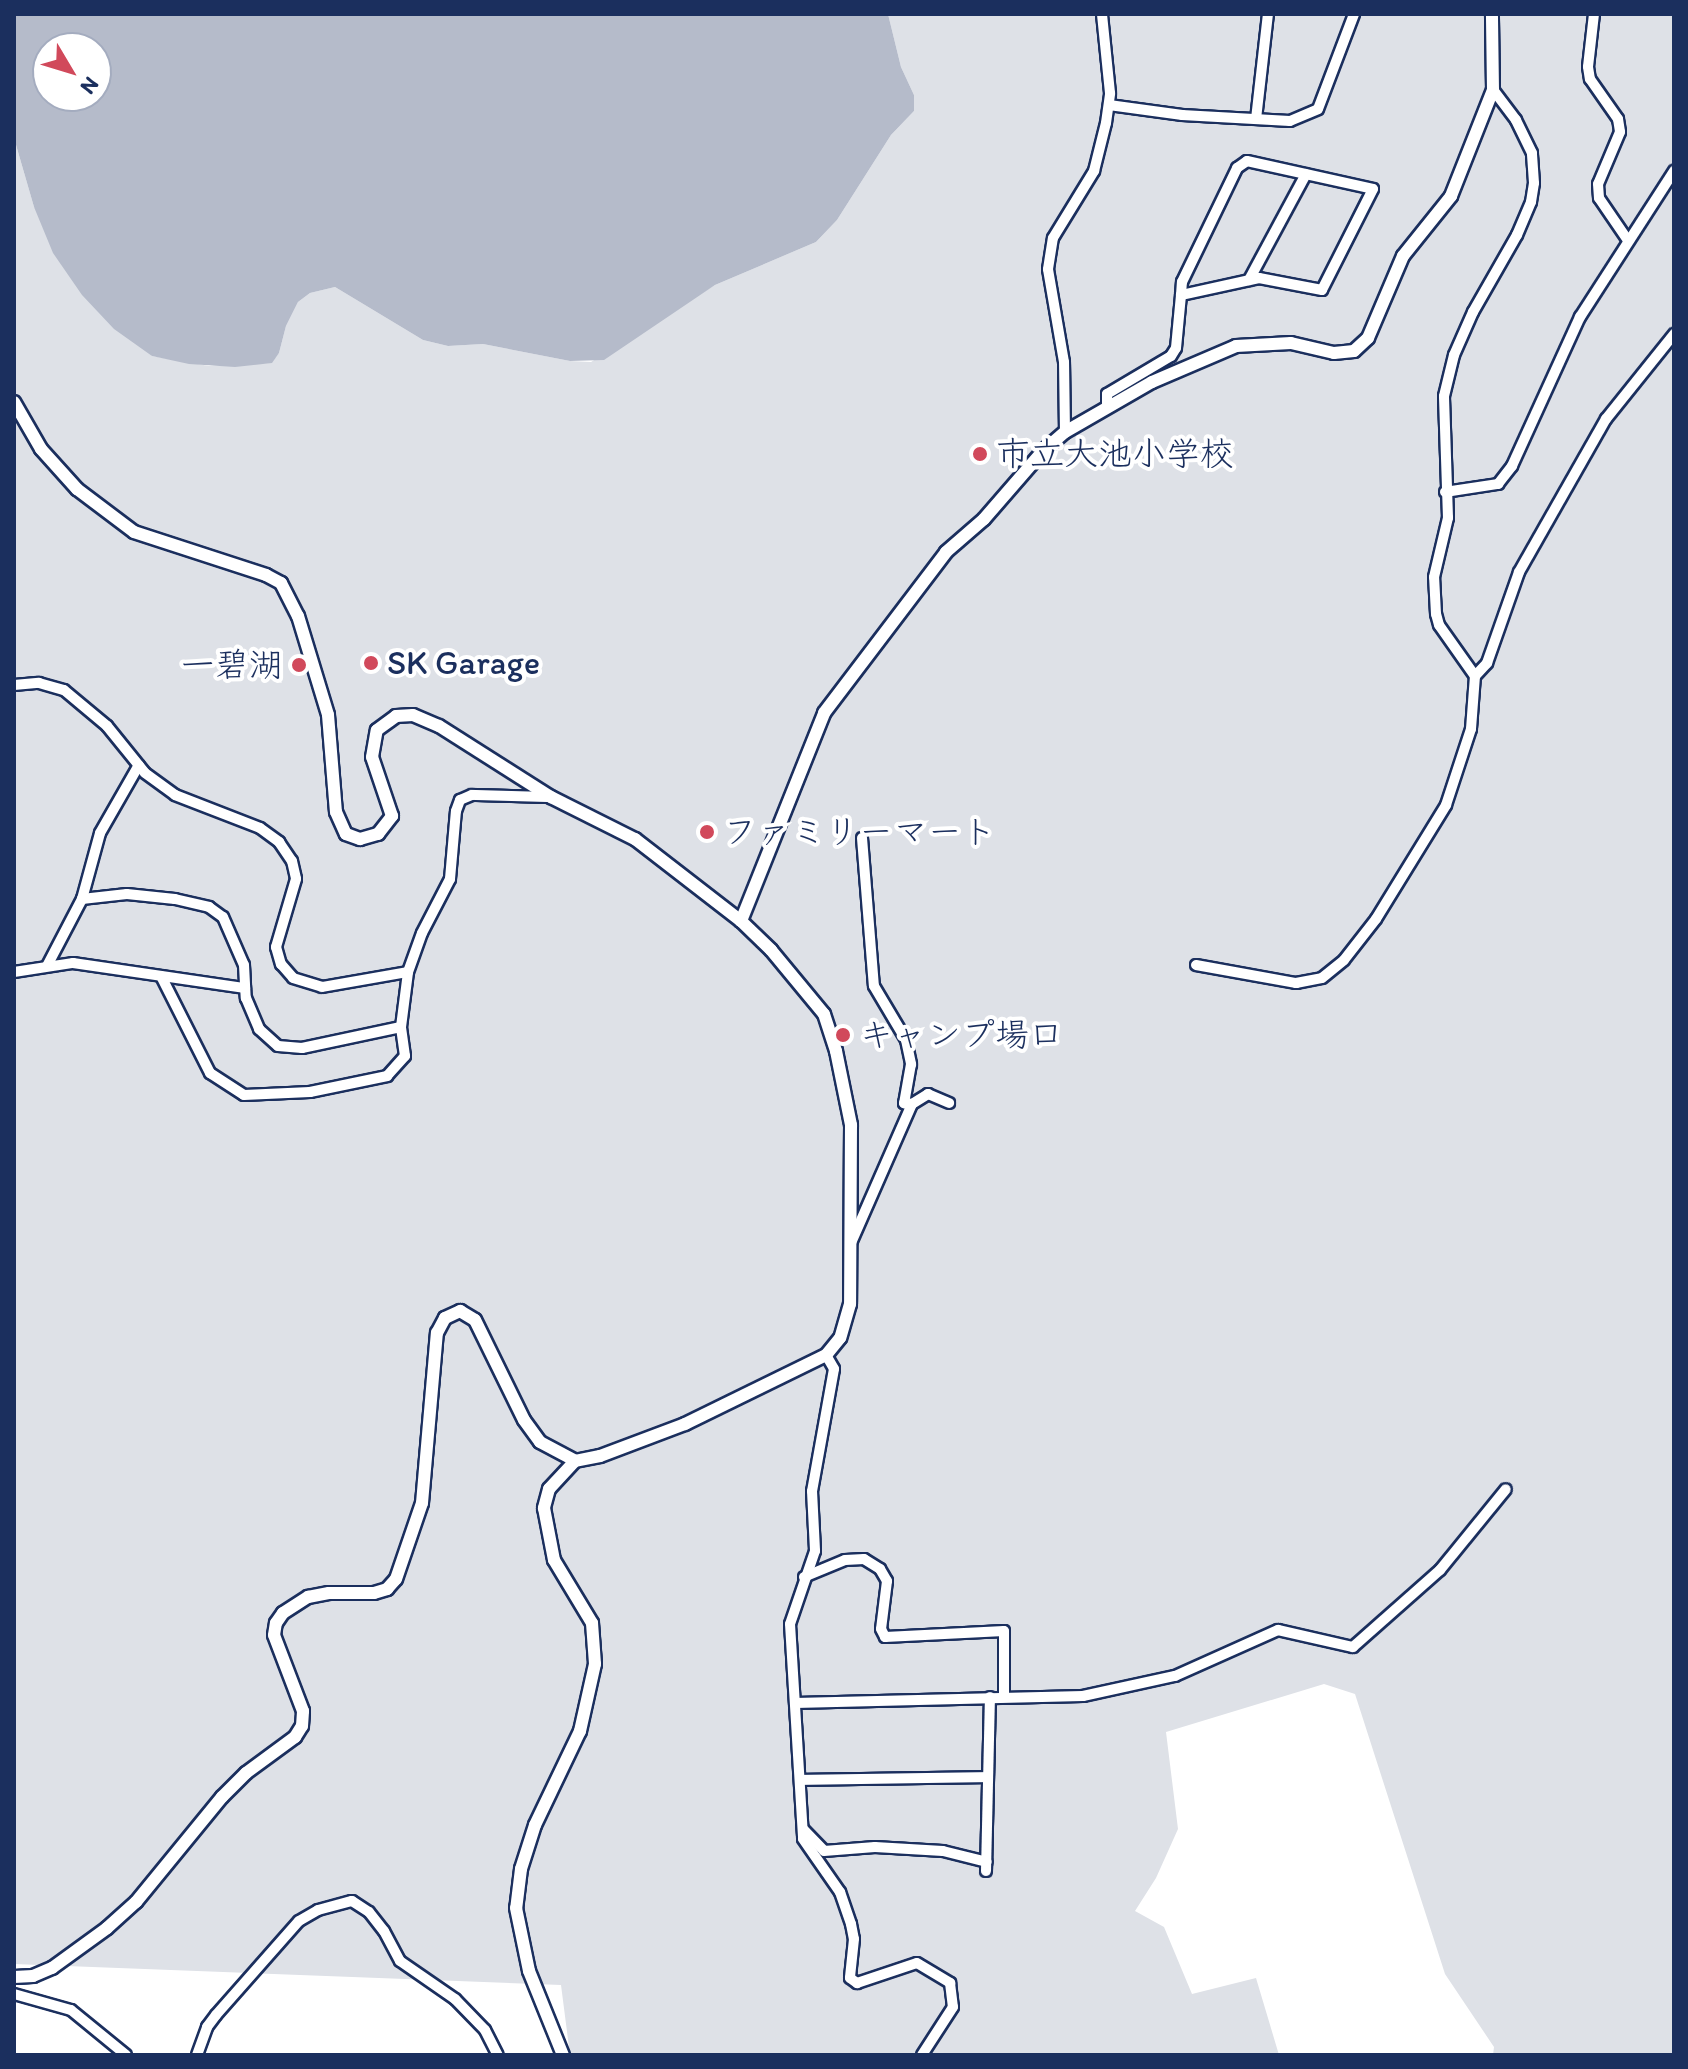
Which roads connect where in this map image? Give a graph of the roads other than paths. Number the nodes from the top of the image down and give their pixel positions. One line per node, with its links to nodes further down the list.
1 (1102, 14): 7 (street)
2 (1268, 14): 8 (street)
3 (1354, 14): 8 (street)
4 (1492, 14): 6 (street)
5 (1594, 14): 11 (street)
6 (1493, 90): 16 (street); 18 (street)
7 (1109, 105): 8 (street); 17 (street)
8 (1256, 119)
9 (1674, 171): 11 (street)
10 (1306, 174): 12 (street); 12 (street); 13 (street)
11 (1627, 239): 18 (street)
12 (1249, 280): 13 (street)
13 (1181, 295): 16 (street)
14 (1674, 334): 19 (street)
15 (14, 402): 22 (street)
16 (1107, 408): 17 (street)
17 (1065, 432): 25 (street)
18 (1445, 492): 19 (street)
19 (1475, 676): 26 (street)
20 (14, 685): 21 (street)
21 (139, 765): 24 (street); 29 (street)
22 (551, 797): 25 (street); 29 (street)
23 (862, 838): 34 (street)
24 (82, 899): 27 (street); 31 (street)
25 (741, 921): 35 (street)
26 (1196, 965)
27 (47, 966): 28 (street); 30 (street)
28 (15, 969)
29 (408, 972): 32 (street)
30 (161, 976): 31 (street); 32 (street)
31 (245, 988): 32 (street)
32 (401, 1027)
33 (949, 1103): 34 (street)
34 (912, 1104): 35 (street)
35 (851, 1243): 36 (street)
36 (826, 1355): 37 (street); 39 (street)
37 (575, 1461): 46 (street); 51 (street)
38 (1506, 1489): 40 (street)
39 (804, 1577): 40 (street); 42 (street)
40 (1004, 1696): 41 (street)
41 (990, 1697): 42 (street); 43 (street)
42 (795, 1703): 44 (street)
43 (988, 1777): 44 (street); 45 (street)
44 (800, 1780): 45 (street)
45 (803, 1829): 52 (street)
46 (14, 1977)
47 (14, 1994): 48 (street)
48 (126, 2055)
49 (197, 2055): 50 (street)
50 (498, 2055)
51 (563, 2055)
52 (922, 2055)

